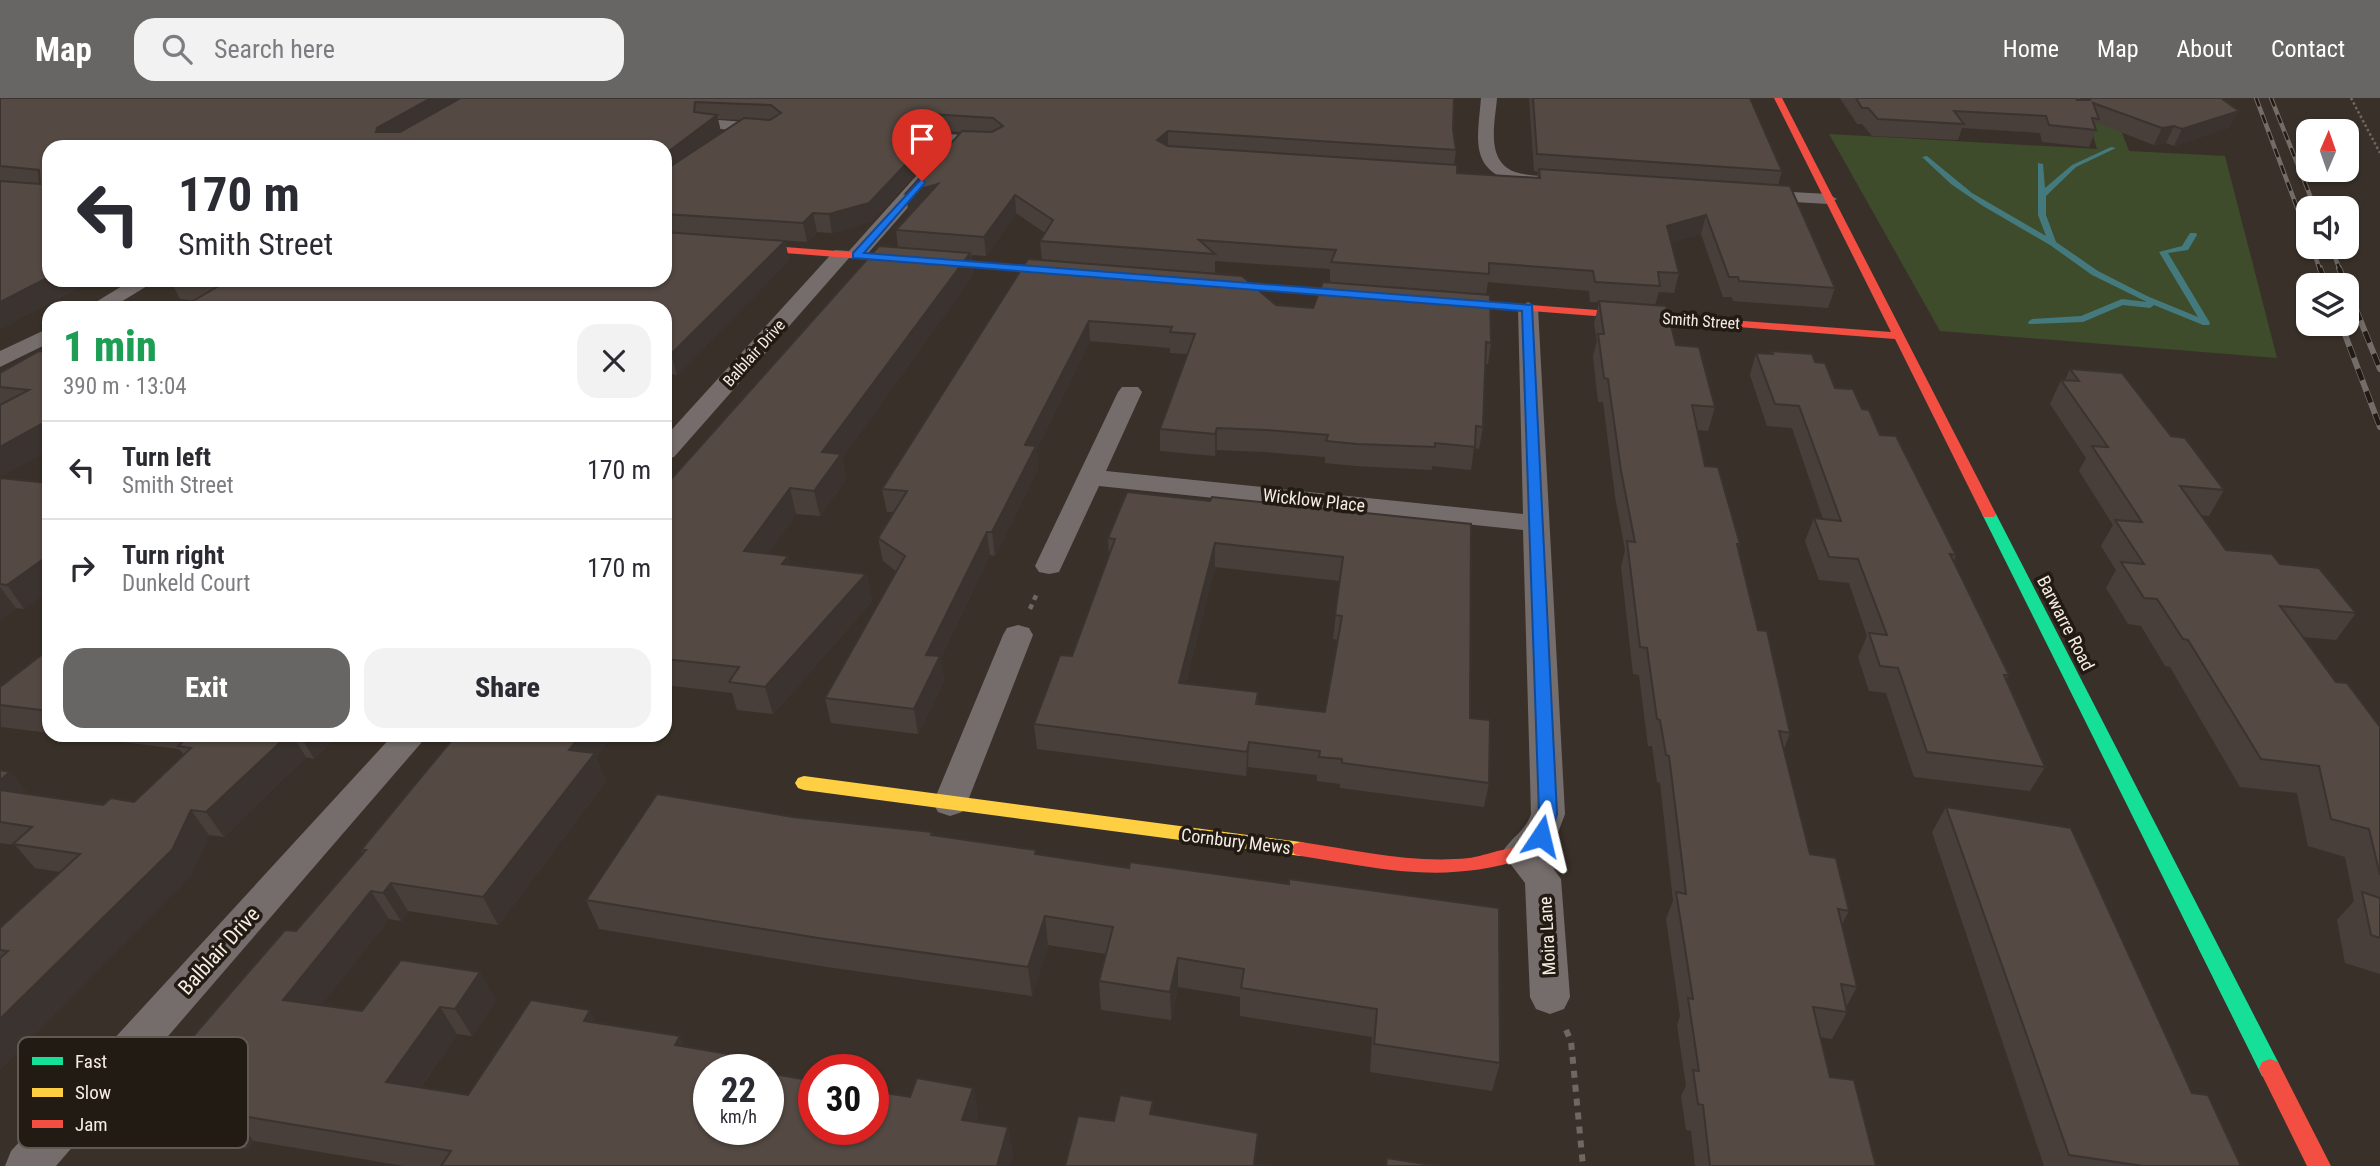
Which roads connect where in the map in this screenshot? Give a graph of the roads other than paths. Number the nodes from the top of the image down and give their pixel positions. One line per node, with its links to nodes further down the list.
1 (1489, 98): 10 (street)
2 (1778, 98): 14 (street, Barwarre Road)
3 (706, 124): 4 (street)
4 (743, 127): 5 (street); 9 (street)
5 (774, 129)
6 (917, 137): 7 (street)
7 (958, 140): 8 (street); 16 (street, Balblair Drive)
8 (994, 142)
9 (720, 144)
10 (1497, 172): 11 (street); 12 (street)
11 (1476, 174)
12 (1570, 183)
13 (1730, 193): 14 (street)
14 (1828, 199): 24 (street, Barwarre Road)
15 (672, 242): 16 (street)
16 (849, 255): 17 (street); 28 (street, Balblair Drive)
17 (1089, 274)
18 (1185, 281): 20 (street)
19 (134, 287): 22 (street)
20 (1391, 297)
21 (1418, 299): 23 (street, Smith Street)
22 (109, 301)
23 (1528, 308): 24 (street, Smith Street); 30 (street)
24 (1899, 336): 41 (street, Barwarre Road)
25 (42, 338): 26 (street)
26 (0, 360)
27 (1130, 392): 29 (street)
28 (672, 445)
29 (1091, 477): 30 (street, Wicklow Place); 31 (street)
30 (1536, 523): 36 (street)
31 (1049, 566)
32 (1018, 635): 35 (street)
33 (406, 742): 38 (street, Balblair Drive)
34 (804, 783): 35 (street, Cornbury Mews)
35 (950, 803): 36 (street, Cornbury Mews)
36 (1520, 853): 37 (street, Moira Lane)
37 (1550, 997)
38 (142, 1037)
39 (43, 1148): 40 (street, Balblair Drive)
40 (27, 1166)
41 (2319, 1166)

